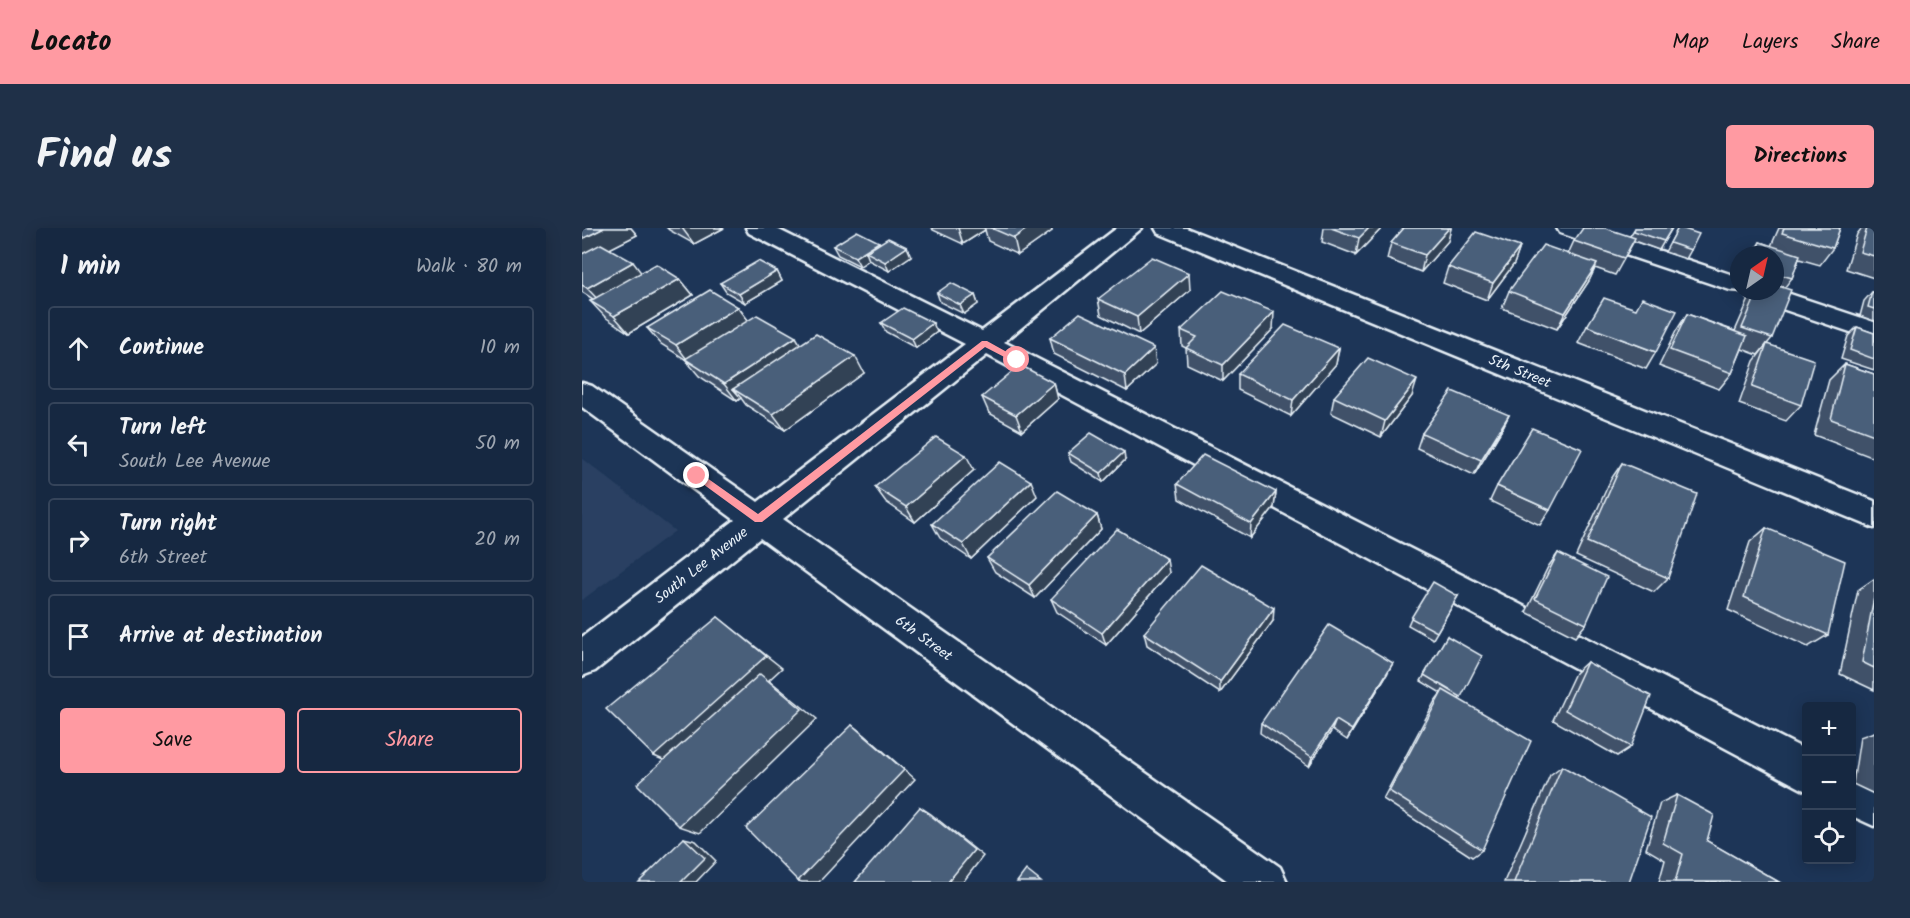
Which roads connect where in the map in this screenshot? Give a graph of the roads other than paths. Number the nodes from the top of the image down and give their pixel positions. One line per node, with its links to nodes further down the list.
1 (757, 228): 8 (street)
2 (1131, 228): 8 (street, South Lee Avenue)
3 (1166, 228): 10 (street, 5th Street)
4 (1568, 228): 5 (street)
5 (1730, 282)
6 (1783, 300): 7 (street)
7 (1874, 331)
8 (985, 343): 11 (street, South Lee Avenue); 13 (street)
9 (582, 393): 11 (street, 6th Street)
10 (1874, 515)
11 (758, 520): 12 (street, South Lee Avenue); 16 (street, 6th Street)
12 (582, 659)
13 (1802, 769)
14 (1856, 797): 15 (street)
15 (1874, 806)
16 (1265, 882)

